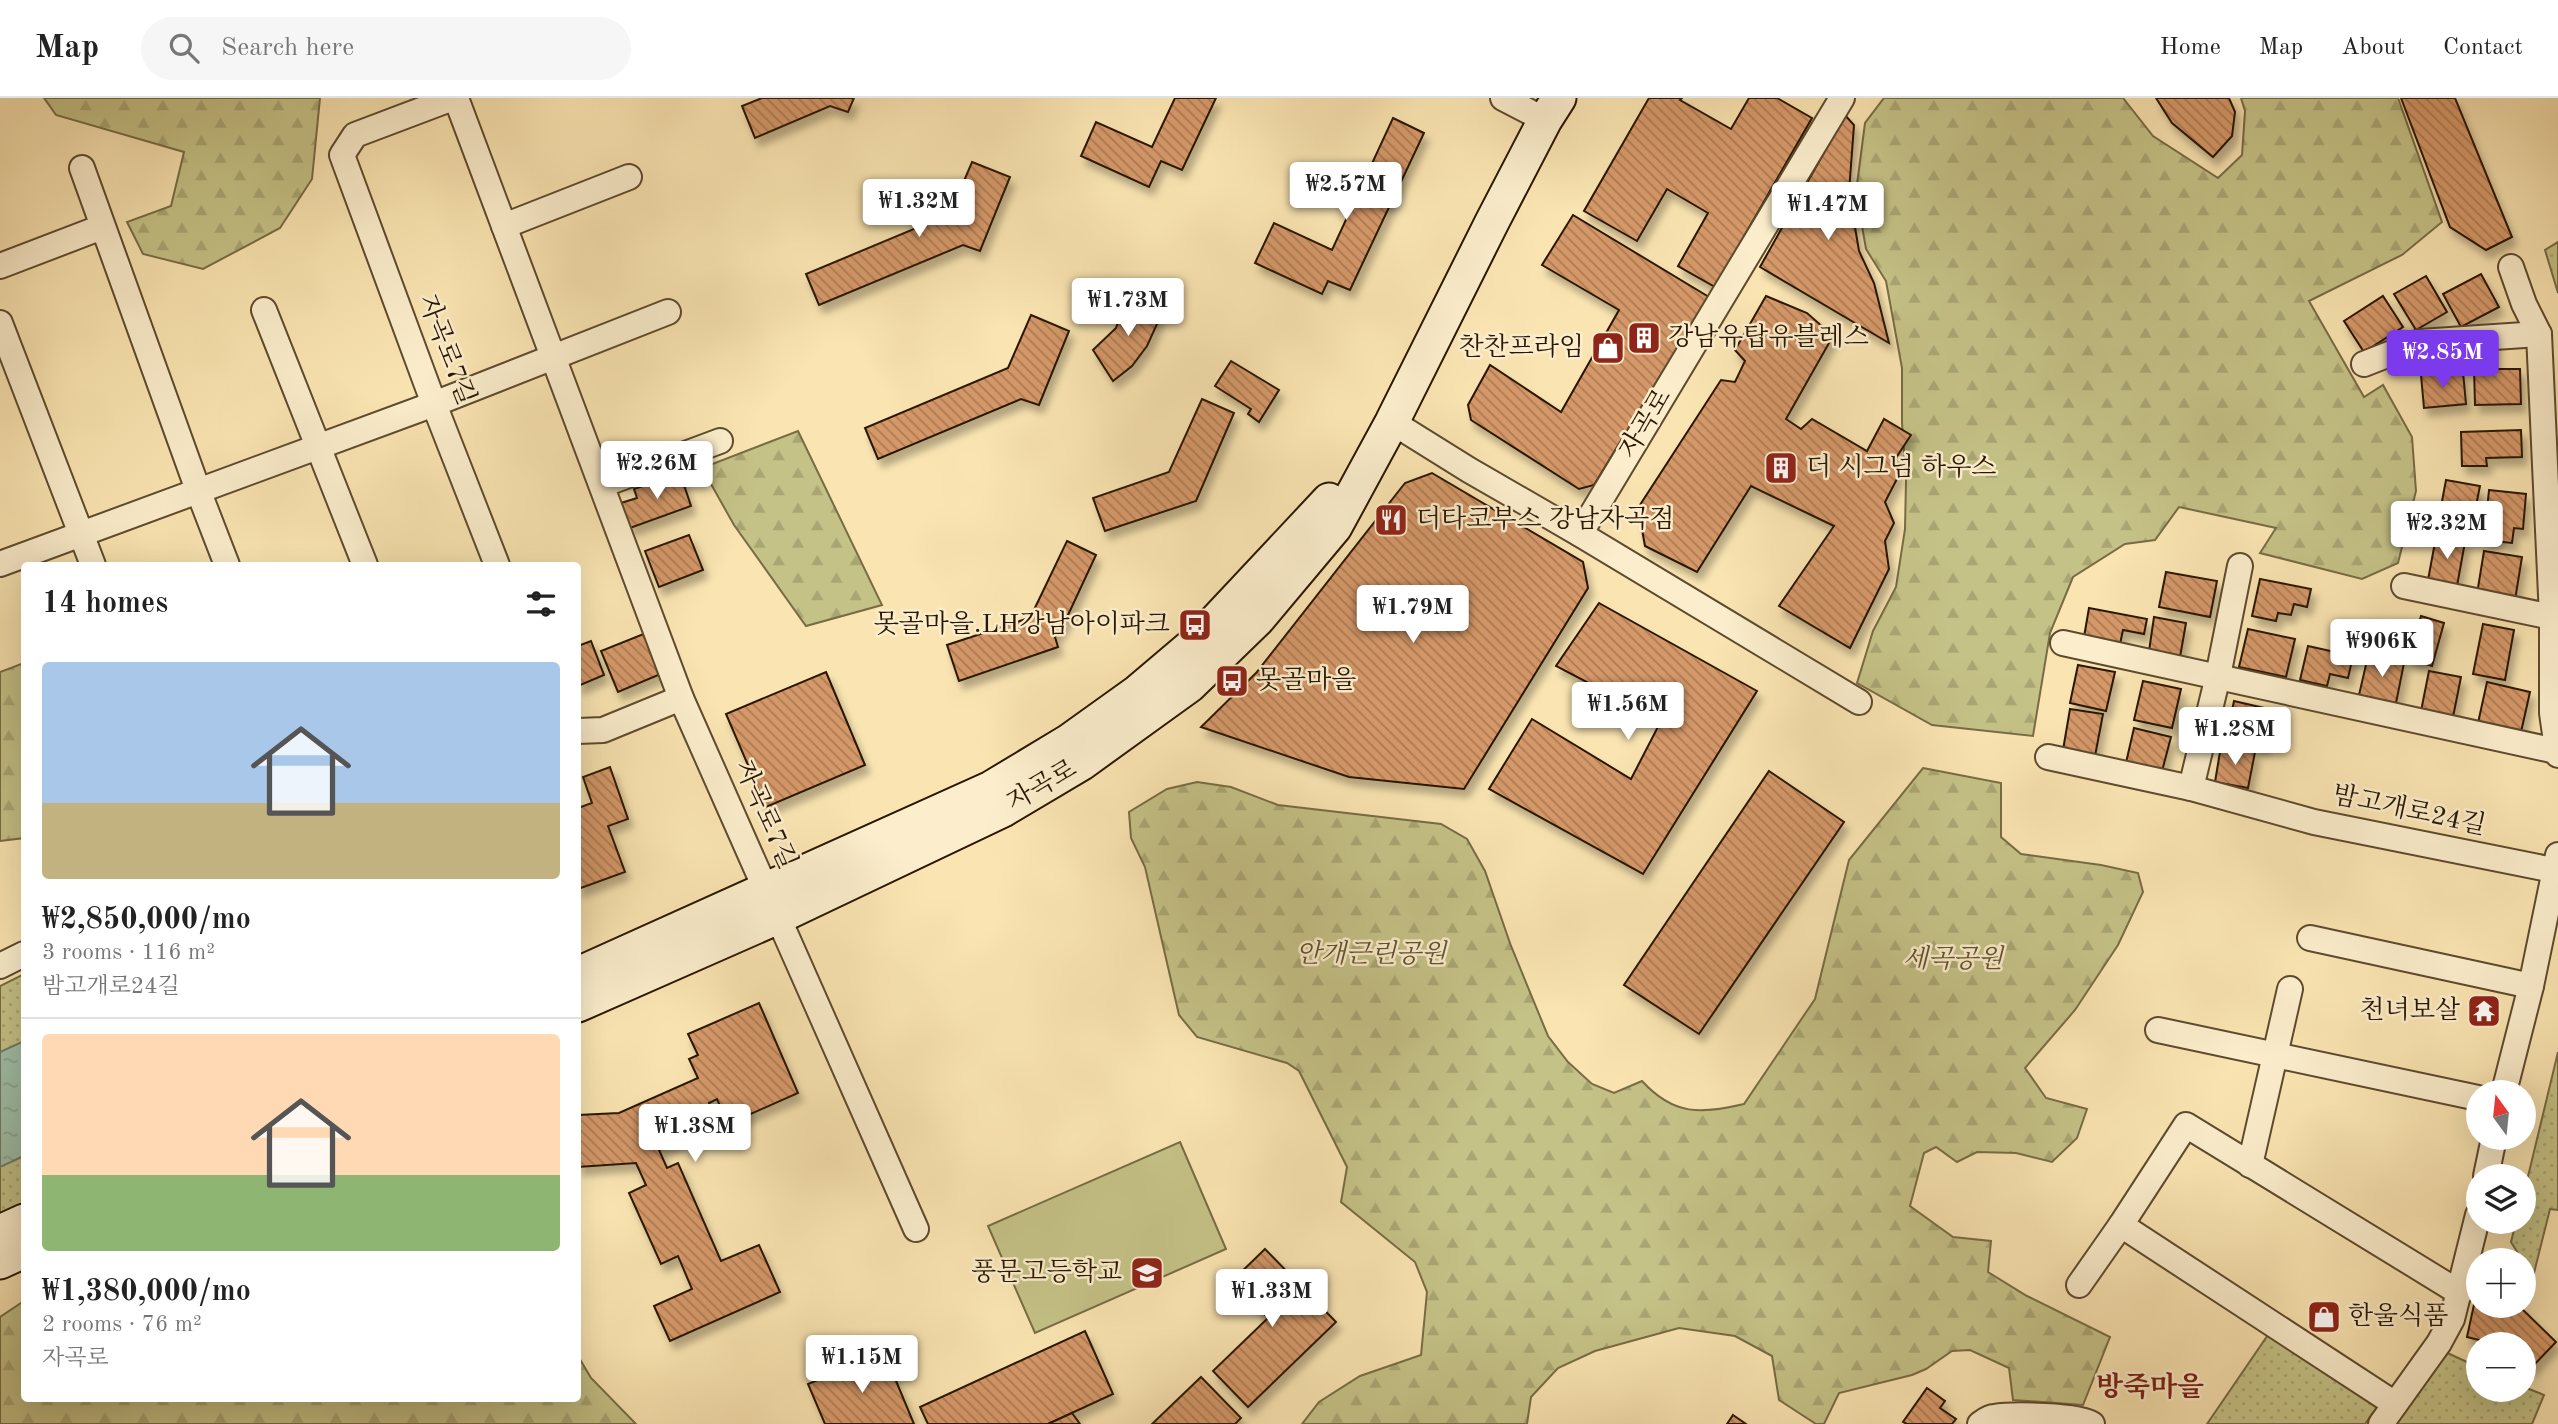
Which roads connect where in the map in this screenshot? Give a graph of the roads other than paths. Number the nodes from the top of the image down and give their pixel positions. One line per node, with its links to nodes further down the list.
1 (455, 98): 7 (street, 자곡로7길); 17 (street, 자곡로7길)
2 (1503, 98): 4 (street)
3 (1842, 98): 24 (street, 자곡로)
4 (1552, 109): 18 (main road, 자곡로)
5 (82, 168): 8 (street)
6 (629, 177): 7 (street)
7 (504, 226): 15 (street, 자곡로7길)
8 (102, 227): 9 (street); 22 (street)
9 (0, 267)
10 (2511, 267): 14 (street)
11 (264, 310): 20 (street)
12 (668, 312): 15 (street)
13 (0, 323): 23 (street)
14 (2539, 334): 16 (street); 32 (street)
15 (553, 356): 17 (street); 21 (street, 자곡로7길)
16 (2364, 364)
17 (434, 404): 20 (street); 28 (street, 자곡로7길)
18 (1392, 422): 24 (street); 42 (main road, 자곡로)
19 (720, 442): 21 (street)
20 (318, 447): 22 (street); 27 (street)
21 (602, 485): 35 (street, 자곡로7길)
22 (198, 490): 23 (street); 26 (street)
23 (80, 534): 25 (street); 29 (street)
24 (1580, 534): 36 (street)
25 (92, 562)
26 (226, 562)
27 (364, 562)
28 (496, 562)
29 (0, 564)
30 (2240, 566): 34 (street)
31 (2404, 586): 32 (street)
32 (2552, 617): 38 (street)
33 (2063, 643): 34 (street)
34 (2218, 676): 38 (street); 40 (street)
35 (681, 698): 37 (street); 42 (street, 자곡로7길)
36 (1859, 702)
37 (581, 731)
38 (2557, 753)
39 (2048, 757): 40 (street, 밤고개로24길)
40 (2191, 788): 41 (street, 밤고개로24길)
41 (2557, 865): 47 (street, 밤고개로24길)
42 (772, 904): 46 (main road, 자곡로); 49 (main road, 자곡로); 57 (street, 자곡로7길)
43 (2310, 938): 47 (street)
44 (21, 956): 45 (street)
45 (0, 966)
46 (581, 973)
47 (2531, 986): 52 (street, 밤고개로24길)
48 (2290, 989): 51 (street)
49 (581, 1003)
50 (2158, 1030): 51 (street)
51 (2277, 1054): 53 (street); 54 (street)
52 (2507, 1080)
53 (2466, 1095)
54 (2250, 1165): 56 (street); 63 (street)
55 (21, 1223): 58 (main road)
56 (2121, 1224): 62 (street); 64 (street)
57 (916, 1229)
58 (0, 1233)
59 (2474, 1234): 63 (street)
60 (21, 1252): 61 (main road)
61 (0, 1262)
62 (2079, 1285)
63 (2460, 1293): 64 (street)
64 (2388, 1414)
65 (2089, 1421): 66 (street)
66 (1980, 1424)

